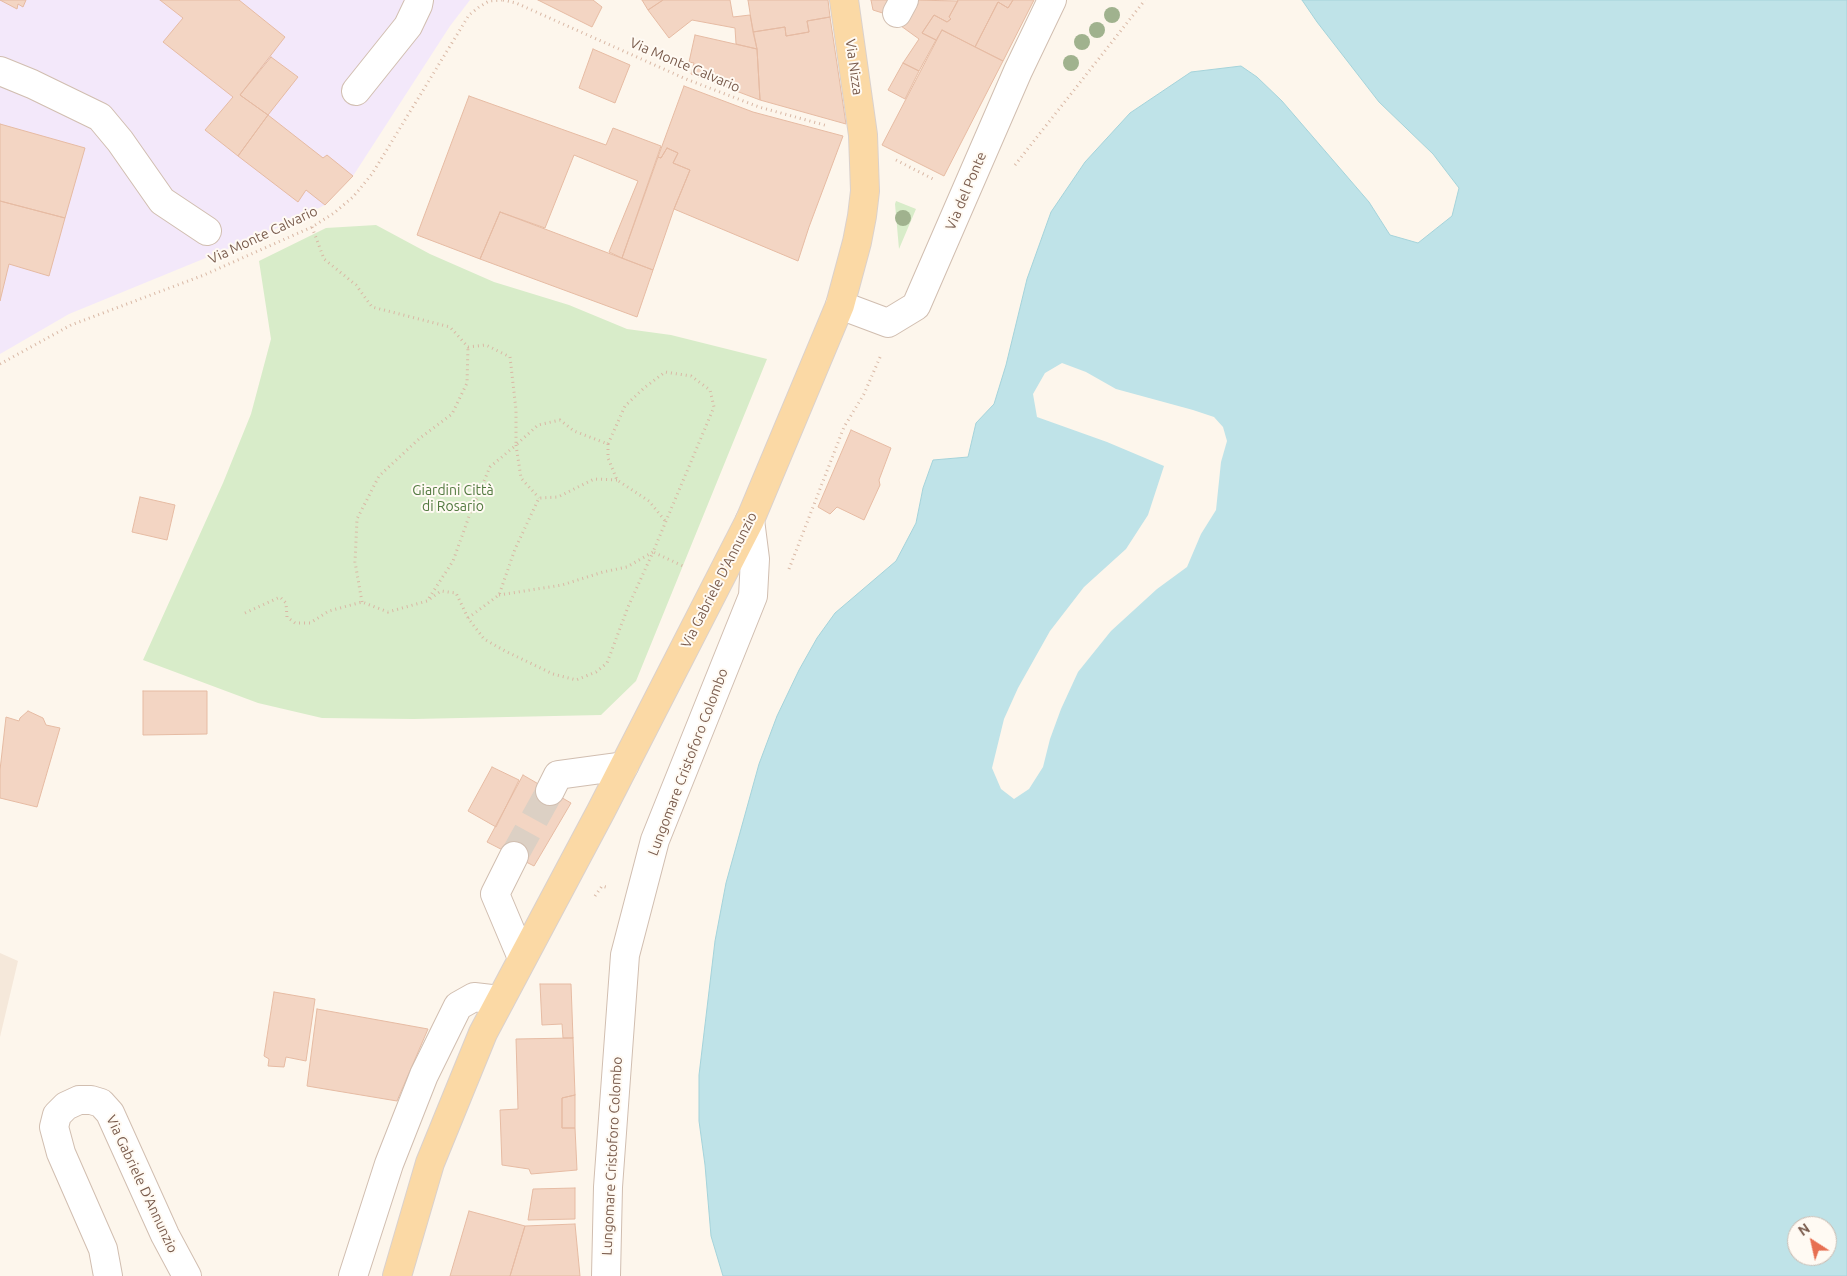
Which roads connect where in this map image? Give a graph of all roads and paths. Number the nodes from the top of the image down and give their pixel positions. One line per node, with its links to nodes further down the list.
1 (419, 0): 7 (street)
2 (503, 0): 8 (path, Via Monte Calvario); 12 (path, Via Monte Calvario)
3 (844, 0): 8 (main road, Via Nizza)
4 (1052, 0): 11 (street, Via del Ponte)
5 (1145, 0): 10 (path)
6 (0, 71): 13 (street)
7 (356, 91)
8 (863, 134): 14 (main road, Via Gabriele D'Annunzio)
9 (890, 157): 11 (path)
10 (1014, 165)
11 (966, 193): 14 (street, Via del Ponte)
12 (312, 227): 15 (path); 17 (path, Via Monte Calvario)
13 (207, 231)
14 (840, 305): 22 (main road, Via Gabriele D'Annunzio)
15 (468, 347): 19 (path); 29 (path)
16 (882, 352): 26 (path)
17 (0, 364)
18 (608, 444): 19 (path); 20 (path); 23 (path)
19 (516, 445): 21 (path); 28 (path)
20 (617, 480): 21 (path); 23 (path)
21 (538, 498): 27 (path)
22 (750, 520): 32 (main road, Via Gabriele D'Annunzio); 35 (street, Lungomare Cristoforo Colombo)
23 (666, 522): 24 (path)
24 (653, 552): 25 (path); 27 (path); 31 (path)
25 (686, 567)
26 (788, 572)
27 (500, 595): 31 (path)
28 (427, 601): 29 (path); 31 (path)
29 (362, 602): 30 (path)
30 (245, 614)
31 (468, 618)
32 (624, 766): 33 (street); 37 (main road, Via Gabriele D'Annunzio)
33 (550, 791)
34 (514, 856): 37 (street)
35 (640, 898): 36 (path); 43 (street, Lungomare Cristoforo Colombo)
36 (592, 900)
37 (522, 958): 38 (main road, Via Gabriele D'Annunzio)
38 (500, 1000): 41 (street); 42 (main road, Via Gabriele D'Annunzio)
39 (108, 1276): 40 (street, Via Gabriele D'Annunzio)
40 (187, 1276)
41 (353, 1276)
42 (397, 1276)
43 (606, 1276)

